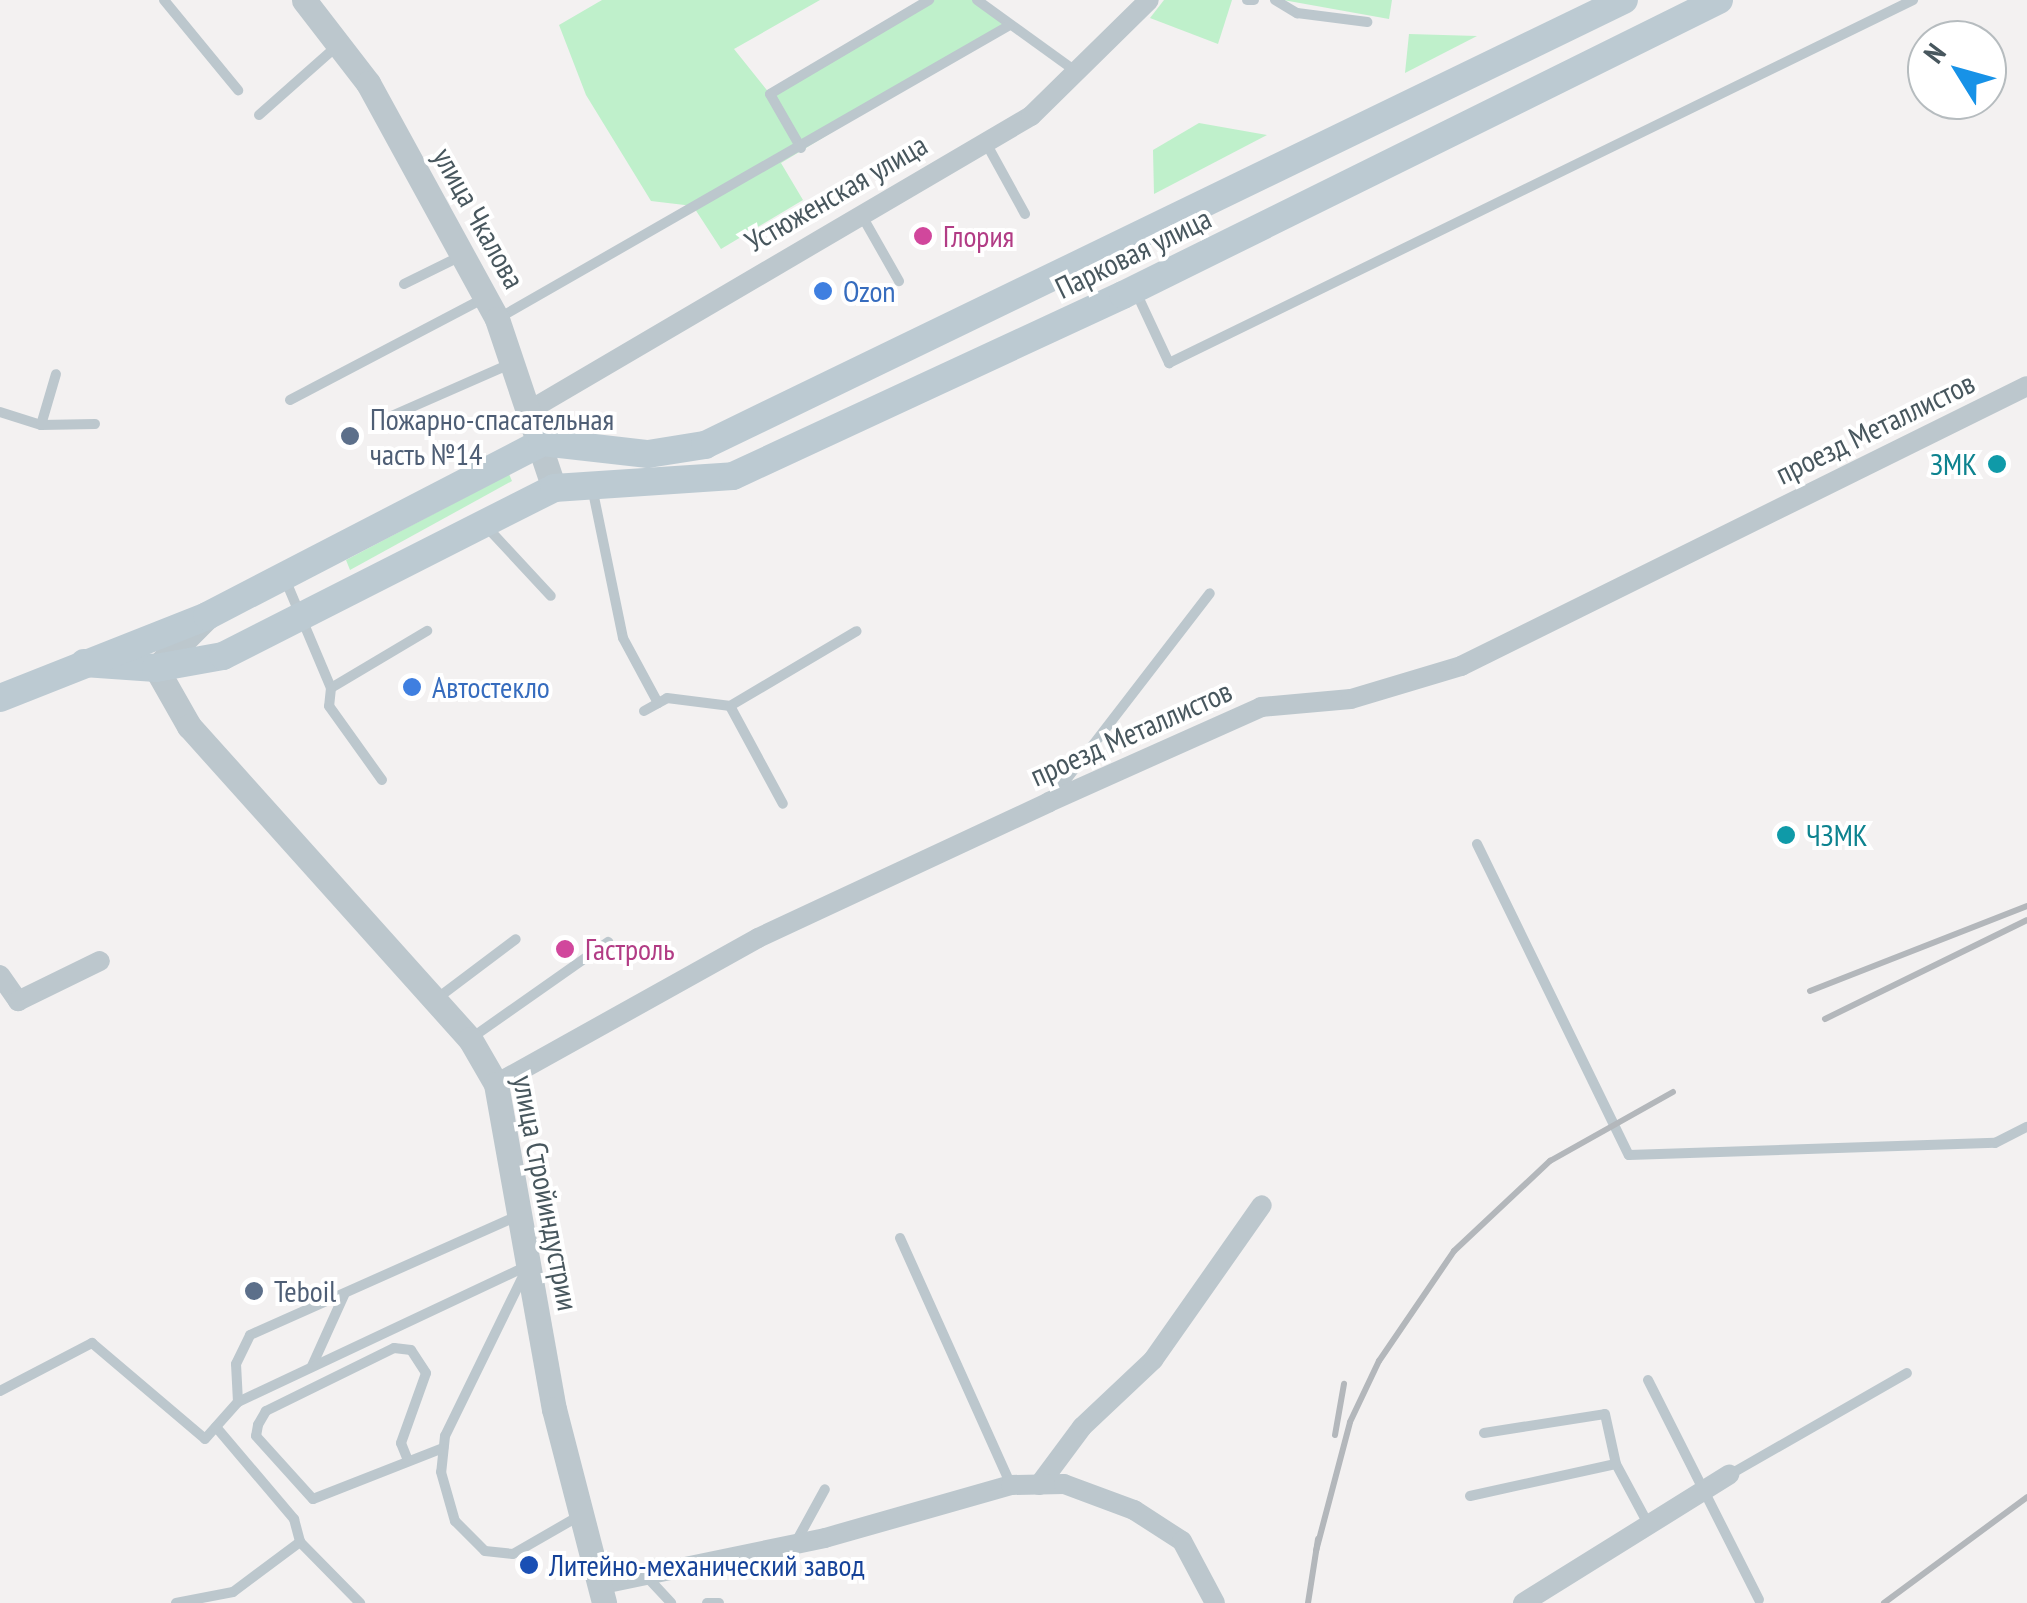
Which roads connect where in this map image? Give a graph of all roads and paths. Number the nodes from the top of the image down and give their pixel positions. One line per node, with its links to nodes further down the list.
1 (164, 0): 16 (lane)
2 (305, 0): 14 (street, улица Чкалова)
3 (929, 0): 19 (lane)
4 (977, 0): 13 (lane)
5 (1149, 0): 15 (street, Устюженская улица)
6 (1246, 0): 7 (lane)
7 (1254, 0)
8 (1275, 0): 12 (lane)
9 (1624, 0): 36 (main road, Парковая улица)
10 (1719, 0): 25 (main road, Парковая улица)
11 (1913, 0): 25 (lane)
12 (1366, 22)
13 (1010, 25): 15 (lane); 19 (lane)
14 (339, 44): 17 (lane); 22 (street, улица Чкалова)
15 (1080, 74): 18 (street, Устюженская улица)
16 (238, 90)
17 (258, 114)
18 (986, 143): 20 (lane); 21 (street, Устюженская улица)
19 (801, 148): 26 (lane)
20 (1025, 214)
21 (862, 216): 23 (lane); 31 (street, Устюженская улица)
22 (462, 256): 24 (lane); 26 (street, улица Чкалова)
23 (899, 280)
24 (404, 284)
25 (1135, 289): 37 (main road, Парковая улица)
26 (491, 308): 27 (street, улица Чкалова); 30 (lane)
27 (512, 363): 31 (street, улица Чкалова); 33 (lane)
28 (56, 374): 35 (lane)
29 (2027, 386): 55 (street, проезд Металлистов)
30 (290, 400)
31 (530, 410): 36 (street, улица Чкалова)
32 (0, 412): 35 (lane)
33 (387, 418)
34 (95, 424): 35 (lane)
35 (41, 425)
36 (542, 442): 38 (street, улица Чкалова); 40 (main road)
37 (592, 486): 38 (main road, Парковая улица); 51 (lane)
38 (554, 488): 39 (main road)
39 (482, 519): 42 (lane); 43 (main road)
40 (284, 577): 43 (lane); 44 (main road)
41 (1210, 593): 55 (lane)
42 (551, 596)
43 (301, 613): 48 (main road); 49 (lane)
44 (208, 616): 47 (main road); 48 (street)
45 (857, 631): 52 (lane)
46 (427, 632): 49 (lane)
47 (84, 663): 48 (main road); 50 (main road)
48 (156, 668): 62 (street, улица Стройиндустрии)
49 (332, 688): 54 (lane)
50 (0, 698)
51 (658, 704): 52 (lane); 53 (lane)
52 (730, 706): 56 (lane)
53 (644, 711)
54 (382, 780)
55 (1049, 802): 64 (street, проезд Металлистов)
56 (783, 804)
57 (1477, 844): 65 (lane)
58 (516, 939): 62 (lane)
59 (608, 942): 63 (lane)
60 (100, 961): 61 (street)
61 (0, 976)
62 (435, 1000): 63 (street, улица Стройиндустрии)
63 (470, 1040): 64 (street, улица Стройиндустрии)
64 (496, 1084): 67 (street, улица Стройиндустрии)
65 (2027, 1127)
66 (1262, 1205): 83 (street)
67 (518, 1216): 69 (street, улица Стройиндустрии); 70 (lane)
68 (900, 1238): 82 (lane)
69 (528, 1266): 71 (lane); 78 (lane); 87 (street, улица Стройиндустрии)
70 (344, 1294): 71 (lane); 75 (lane)
71 (312, 1368): 75 (lane)
72 (1907, 1373): 81 (lane)
73 (1648, 1380): 85 (lane)
74 (0, 1391): 76 (lane)
75 (238, 1402): 76 (lane)
76 (216, 1427): 89 (lane)
77 (1484, 1434): 80 (lane)
78 (443, 1448): 79 (lane); 87 (lane)
79 (407, 1458): 79 (lane)
80 (1616, 1464): 86 (lane); 88 (lane)
81 (1729, 1474): 85 (street)
82 (1010, 1485): 83 (street); 90 (street)
83 (1039, 1485): 99 (street)
84 (825, 1488): 90 (lane)
85 (1702, 1489): 88 (street); 93 (lane)
86 (1470, 1496)
87 (581, 1515): 92 (street, улица Стройиндустрии)
88 (1646, 1520): 100 (street)
89 (300, 1542): 94 (lane); 95 (lane)
90 (795, 1543): 91 (street)
91 (648, 1578): 92 (street); 96 (lane)
92 (602, 1594)
93 (1759, 1600)
94 (176, 1603)
95 (360, 1603)
96 (671, 1603)
97 (707, 1603): 98 (lane)
98 (719, 1603)
99 (1215, 1603)
100 (1523, 1603)

